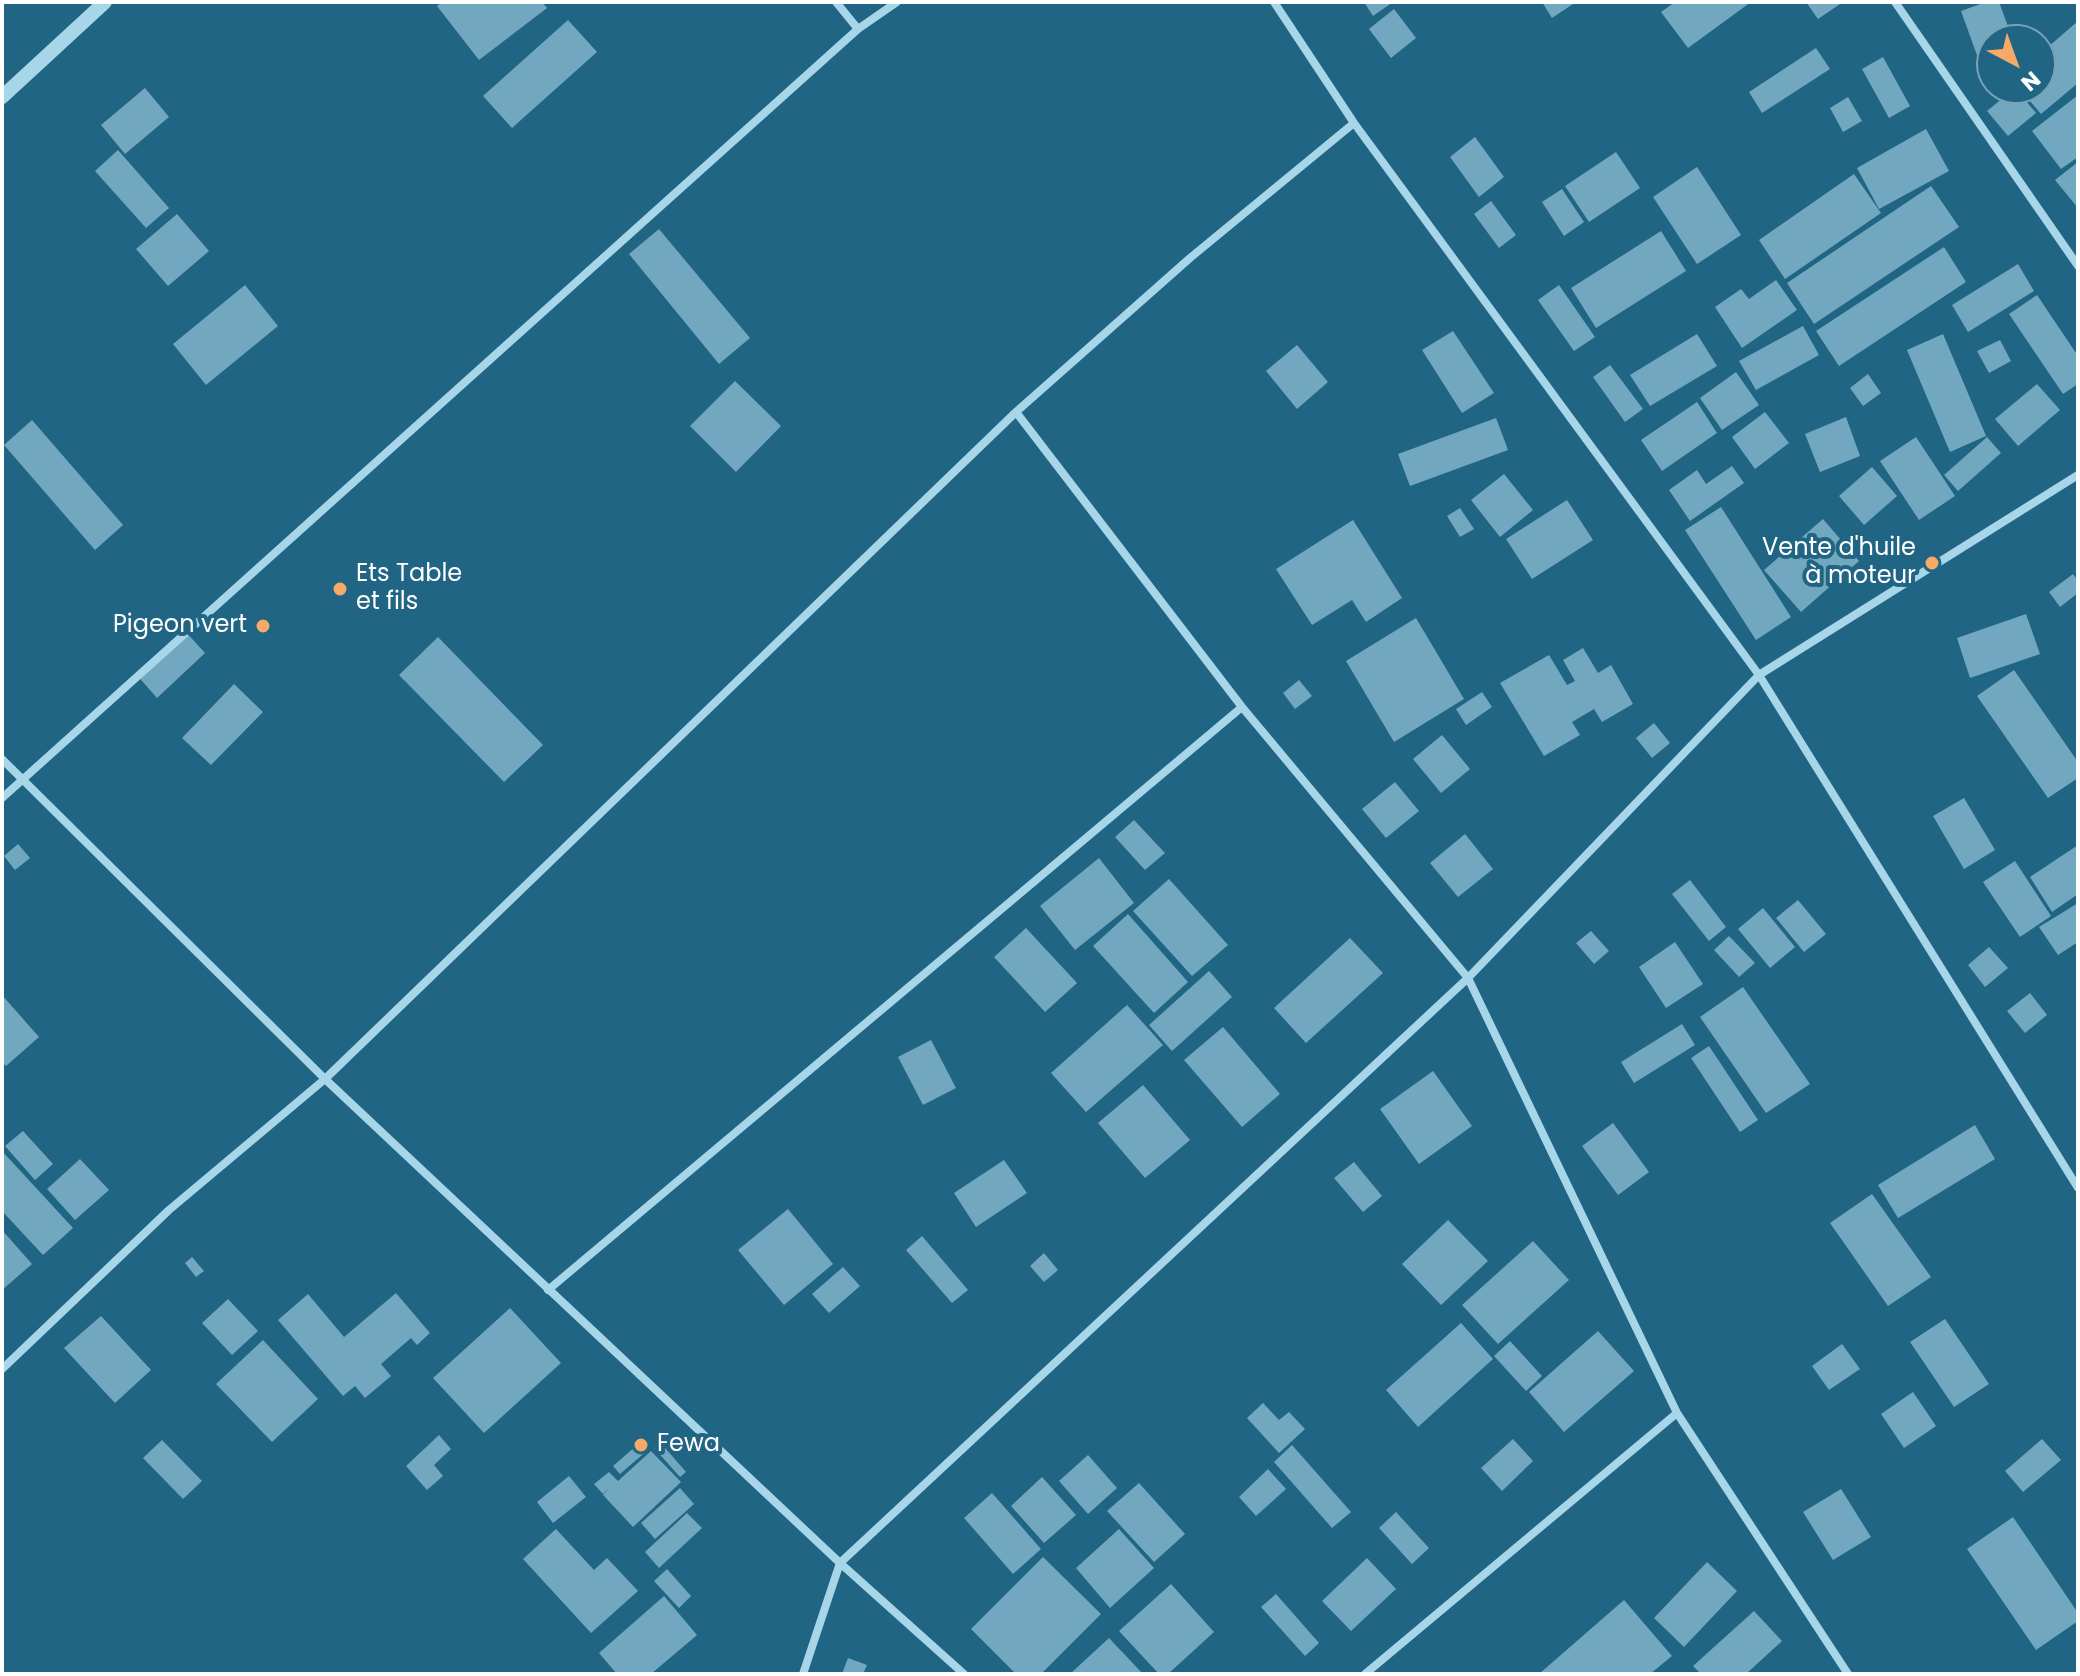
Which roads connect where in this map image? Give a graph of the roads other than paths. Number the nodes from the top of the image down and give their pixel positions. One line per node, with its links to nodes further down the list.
1 (105, 2): 7 (street)
2 (836, 2): 6 (street)
3 (897, 2): 6 (street)
4 (1274, 2): 8 (street)
5 (1895, 2): 9 (street)
6 (858, 29): 15 (street)
7 (2, 97)
8 (1354, 123): 10 (street); 12 (street)
9 (2078, 266)
10 (1016, 412): 13 (street); 18 (street)
11 (2078, 475): 12 (street)
12 (1759, 675): 17 (street); 19 (street)
13 (1242, 707): 17 (street); 20 (street)
14 (2, 759): 15 (street)
15 (22, 779): 16 (street); 18 (street)
16 (2, 798)
17 (1468, 978): 22 (street); 23 (street)
18 (325, 1079): 20 (street); 21 (street)
19 (2078, 1188)
20 (548, 1290): 23 (street)
21 (2, 1369)
22 (1677, 1413): 26 (street); 27 (street)
23 (840, 1563): 24 (street); 25 (street)
24 (803, 1674)
25 (964, 1674)
26 (1365, 1674)
27 (1848, 1674)

